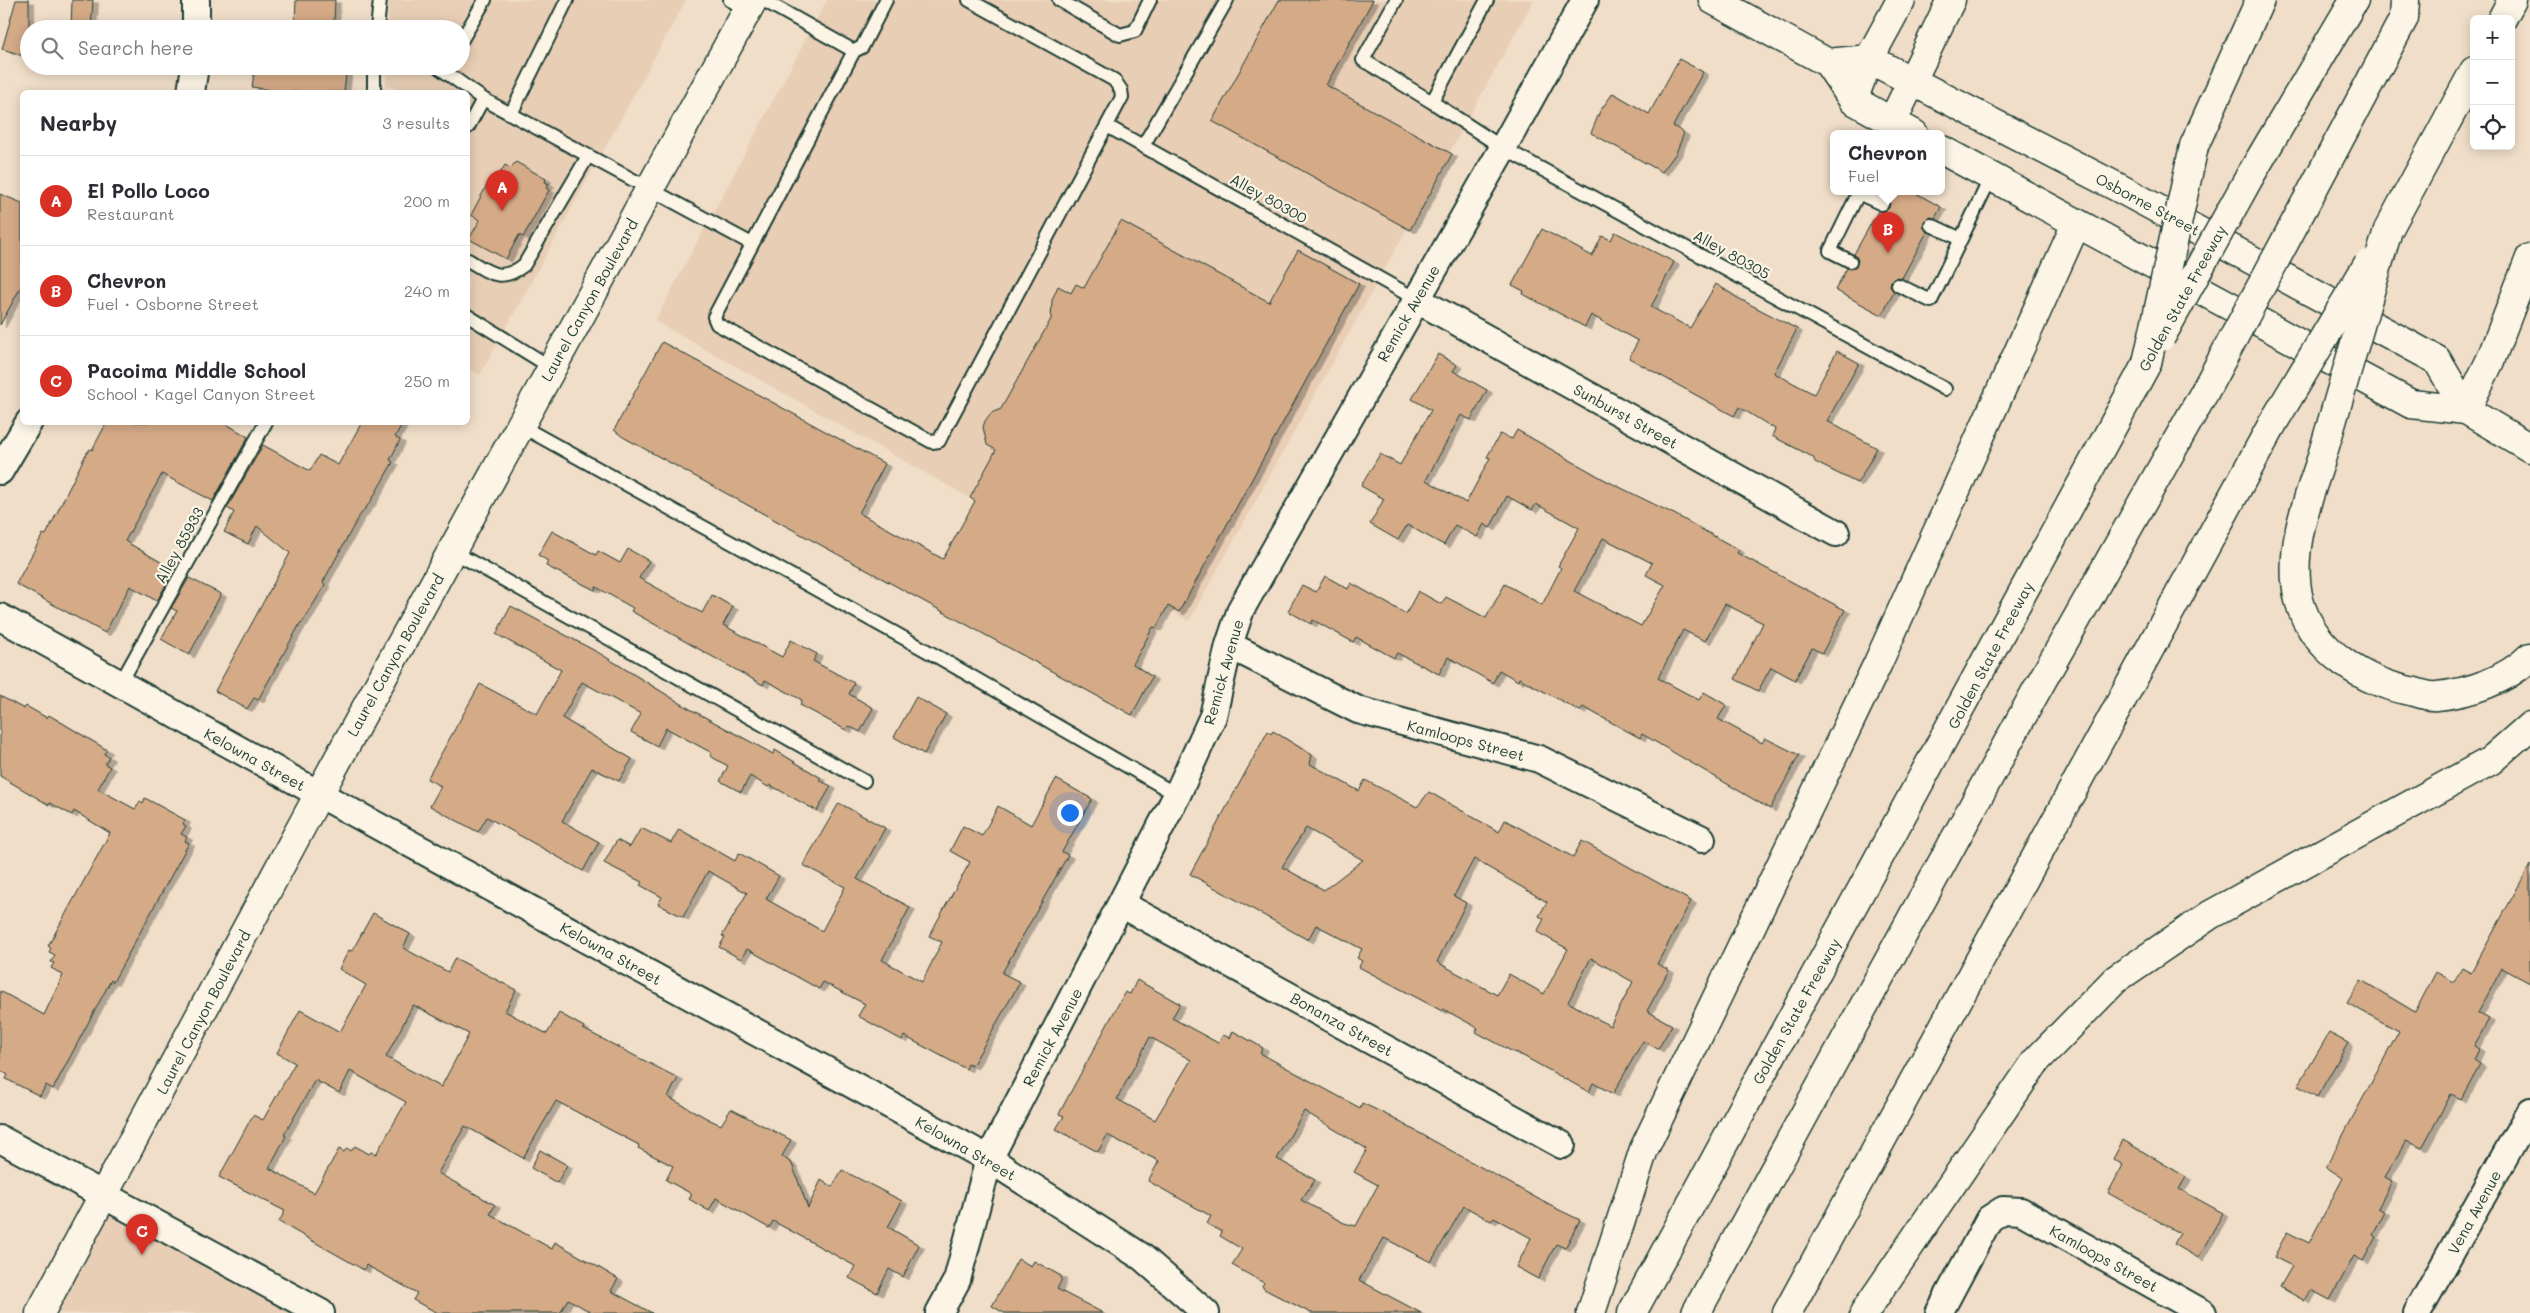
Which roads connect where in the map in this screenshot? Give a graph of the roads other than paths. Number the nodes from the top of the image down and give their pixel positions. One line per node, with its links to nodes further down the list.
1 (196, 0): 22 (street)
2 (380, 0): 23 (lane)
3 (485, 0): 24 (lane)
4 (567, 0): 38 (lane)
5 (886, 0): 25 (lane)
6 (969, 0): 40 (lane)
7 (1059, 0): 8 (lane)
8 (1150, 0)
9 (1227, 0): 42 (lane)
10 (1396, 0): 37 (lane, Alley 80305)
11 (1487, 0): 37 (lane)
12 (1584, 0): 43 (street, Remick Avenue)
13 (1713, 0): 27 (main road)
14 (1901, 0): 26 (main road)
15 (1951, 0): 32 (main road)
16 (2260, 0): 62 (main road, bridge)
17 (2354, 0): 62 (main road, Golden State Freeway, bridge)
18 (2405, 0): 94 (main road, bridge)
19 (2512, 0): 21 (main road)
20 (749, 2): 25 (lane); 47 (main road, Laurel Canyon Boulevard)
21 (2504, 15)
22 (196, 20)
23 (378, 20)
24 (470, 26)
25 (854, 51): 55 (lane)
26 (1869, 59): 27 (main road); 32 (main road, Osborne Street); 36 (main road)
27 (1828, 63): 36 (main road)
28 (194, 75): 33 (street)
29 (374, 75): 34 (lane)
30 (452, 75): 35 (lane)
31 (2470, 78): 53 (main road)
32 (1912, 83): 41 (main road); 65 (main road, Osborne Street)
33 (192, 90)
34 (374, 90)
35 (483, 99): 38 (lane); 39 (lane)
36 (1853, 100): 41 (main road)
37 (1432, 102): 43 (lane, Alley 80305)
38 (511, 114): 45 (lane)
39 (470, 123)
40 (1107, 126): 42 (lane, Alley 80300); 55 (lane)
41 (1898, 130)
42 (1143, 146): 60 (lane, Alley 80300)
43 (1503, 148): 60 (street, Remick Avenue); 64 (lane, Alley 80305)
44 (1945, 152): 46 (main road, Osborne Street)
45 (588, 156): 47 (lane); 57 (lane)
46 (1991, 177): 51 (main road, Osborne Street); 54 (lane)
47 (650, 190): 55 (lane); 63 (main road, Laurel Canyon Boulevard)
48 (1858, 195): 58 (lane)
49 (1865, 195): 50 (lane)
50 (1882, 204)
51 (2076, 224): 65 (main road, Osborne Street); 92 (main road)
52 (1930, 225): 54 (lane)
53 (2388, 230): 75 (main road, bridge); 95 (main road, bridge)
54 (1961, 238): 59 (lane)
55 (752, 244)
56 (2530, 258): 65 (main road)
57 (470, 261)
58 (1850, 262)
59 (1898, 285)
60 (1416, 299): 71 (street, Sunburst Street); 74 (street, Remick Avenue)
61 (470, 317): 63 (lane)
62 (2147, 363): 93 (main road, Golden State Freeway)
63 (552, 368): 68 (main road, Laurel Canyon Boulevard)
64 (1945, 389)
65 (2466, 410): 69 (main road, Osborne Street)
66 (26, 425): 70 (street)
67 (264, 425): 76 (lane, Alley 85933)
68 (521, 426): 72 (main road, Laurel Canyon Boulevard); 80 (lane)
69 (2530, 448)
70 (0, 470)
71 (1836, 533)
72 (452, 551): 78 (lane); 79 (main road, Laurel Canyon Boulevard)
73 (0, 617): 76 (street, Kelowna Street)
74 (1229, 646): 80 (street, Remick Avenue); 81 (street, Kamloops Street)
75 (2530, 657)
76 (120, 684): 79 (street, Kelowna Street)
77 (2530, 726): 96 (main road)
78 (864, 781)
79 (319, 794): 86 (street, Kelowna Street); 87 (main road, Laurel Canyon Boulevard)
80 (1177, 795): 82 (street, Remick Avenue)
81 (1702, 839)
82 (1122, 904): 85 (street, Bonanza Street); 86 (street, Remick Avenue)
83 (2530, 1111): 99 (street, Vena Avenue)
84 (0, 1138): 87 (street)
85 (1562, 1145)
86 (989, 1159): 90 (street, Remick Avenue); 91 (street, Kelowna Street)
87 (104, 1196): 88 (main road, Laurel Canyon Boulevard); 89 (street)
88 (40, 1313)
89 (321, 1313)
90 (939, 1313)
91 (1206, 1313)
92 (1591, 1313)
93 (1632, 1313)
94 (1696, 1313)
95 (1788, 1313)
96 (1864, 1313)
97 (1939, 1313): 98 (street, Kamloops Street)
98 (2203, 1313)
99 (2418, 1313)

